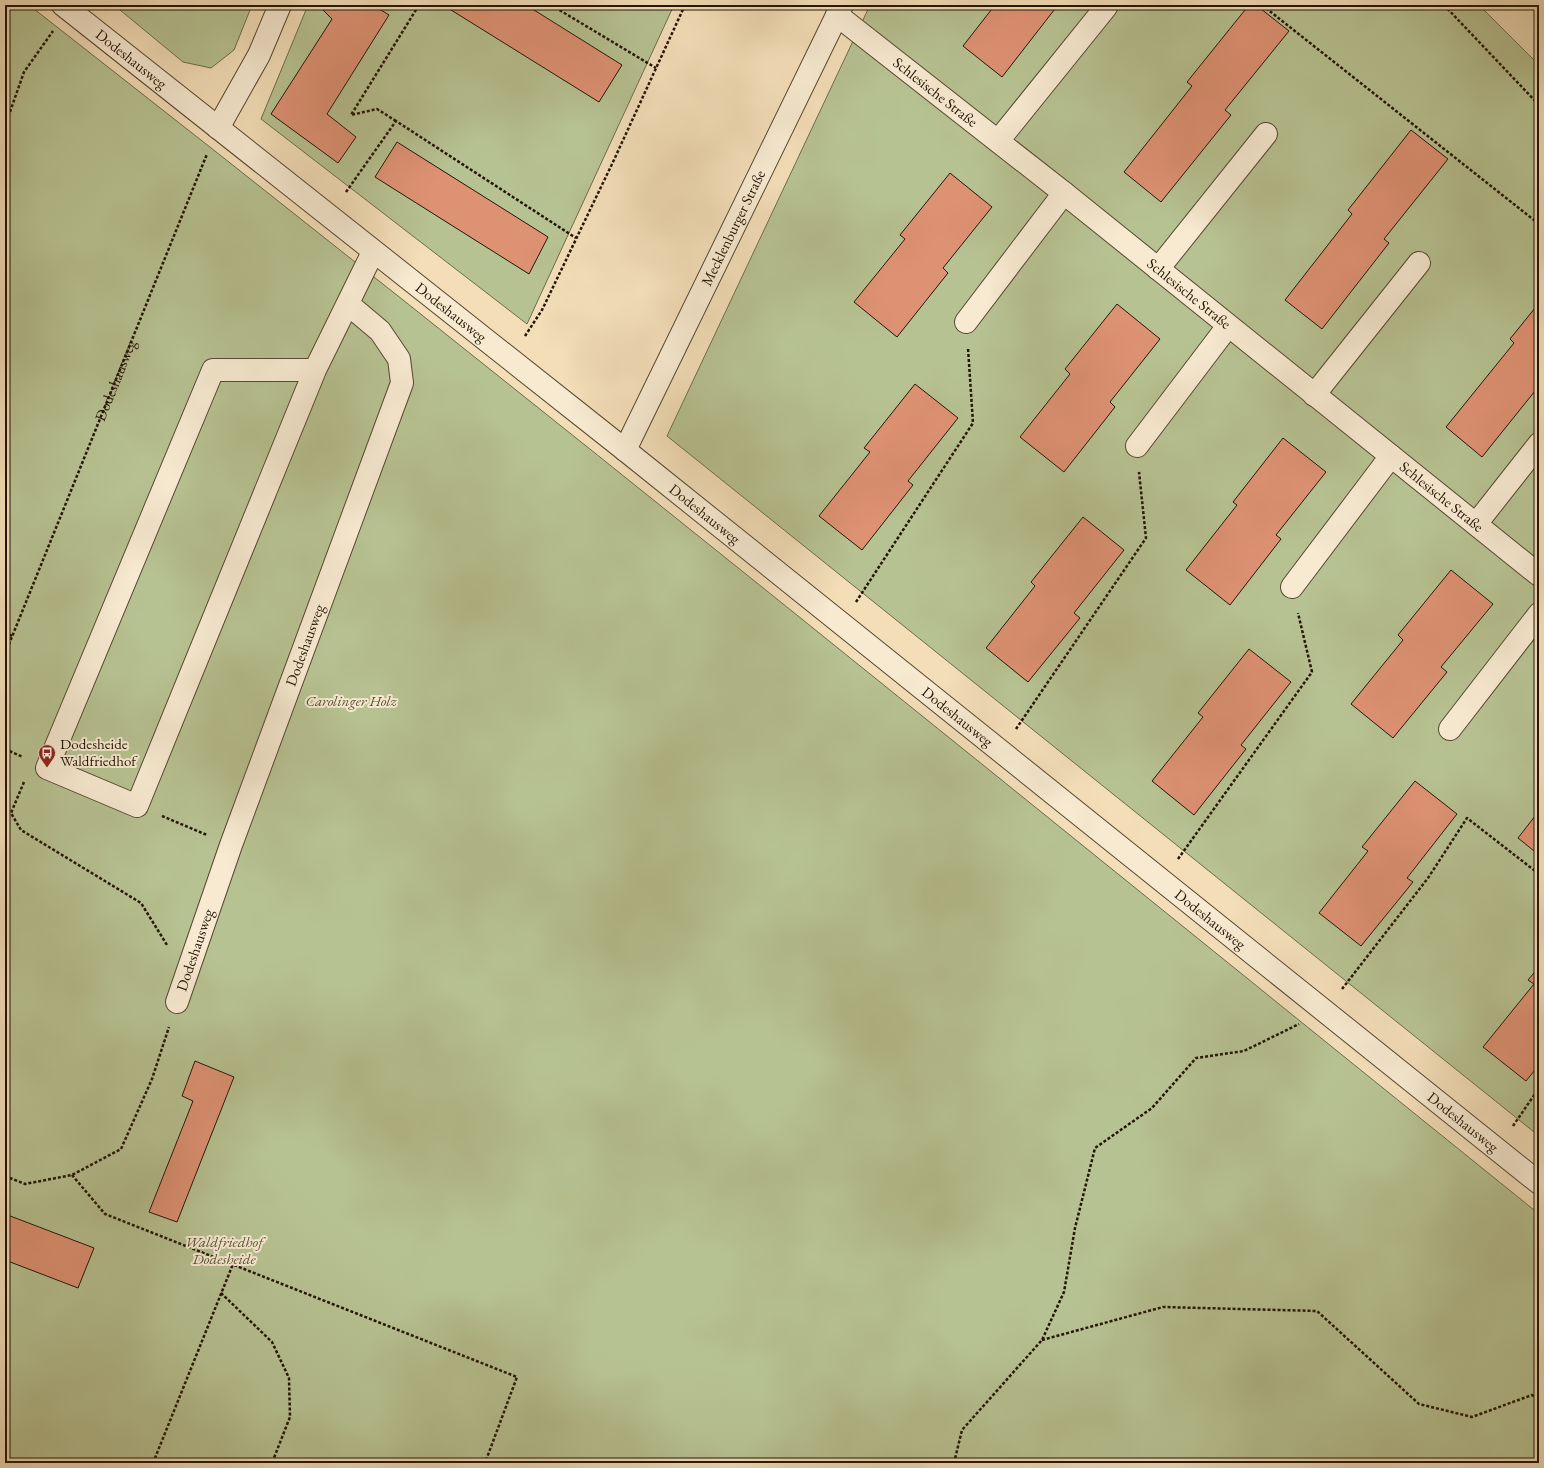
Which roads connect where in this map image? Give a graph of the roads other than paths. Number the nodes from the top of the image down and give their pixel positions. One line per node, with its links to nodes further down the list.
1 (280, 5): 5 (street)
2 (66, 7): 5 (street, Dodeshausweg)
3 (1106, 7): 7 (street)
4 (839, 10): 7 (street, Schlesische Straße); 19 (street, Mecklenburger Straße)
5 (218, 128): 9 (street, Dodeshausweg)
6 (1266, 134): 11 (street)
7 (998, 141): 8 (street, Schlesische Straße)
8 (1064, 193): 11 (street, Schlesische Straße); 13 (street)
9 (374, 252): 12 (street); 19 (street, Dodeshausweg)
10 (1419, 263): 16 (street)
11 (1158, 269): 14 (street, Schlesische Straße)
12 (348, 304): 15 (street); 26 (street, Dodeshausweg)
13 (966, 322)
14 (1228, 326): 16 (street, Schlesische Straße); 18 (street)
15 (315, 370): 15 (street)
16 (1314, 395): 20 (street, Schlesische Straße)
17 (1539, 444): 21 (street)
18 (1137, 446)
19 (625, 450): 27 (street, Dodeshausweg)
20 (1391, 456): 21 (street, Schlesische Straße); 23 (street)
21 (1476, 524): 22 (street, Schlesische Straße)
22 (1539, 575)
23 (1292, 588)
24 (1539, 614): 25 (street)
25 (1450, 729)
26 (177, 1002)
27 (1539, 1183)

